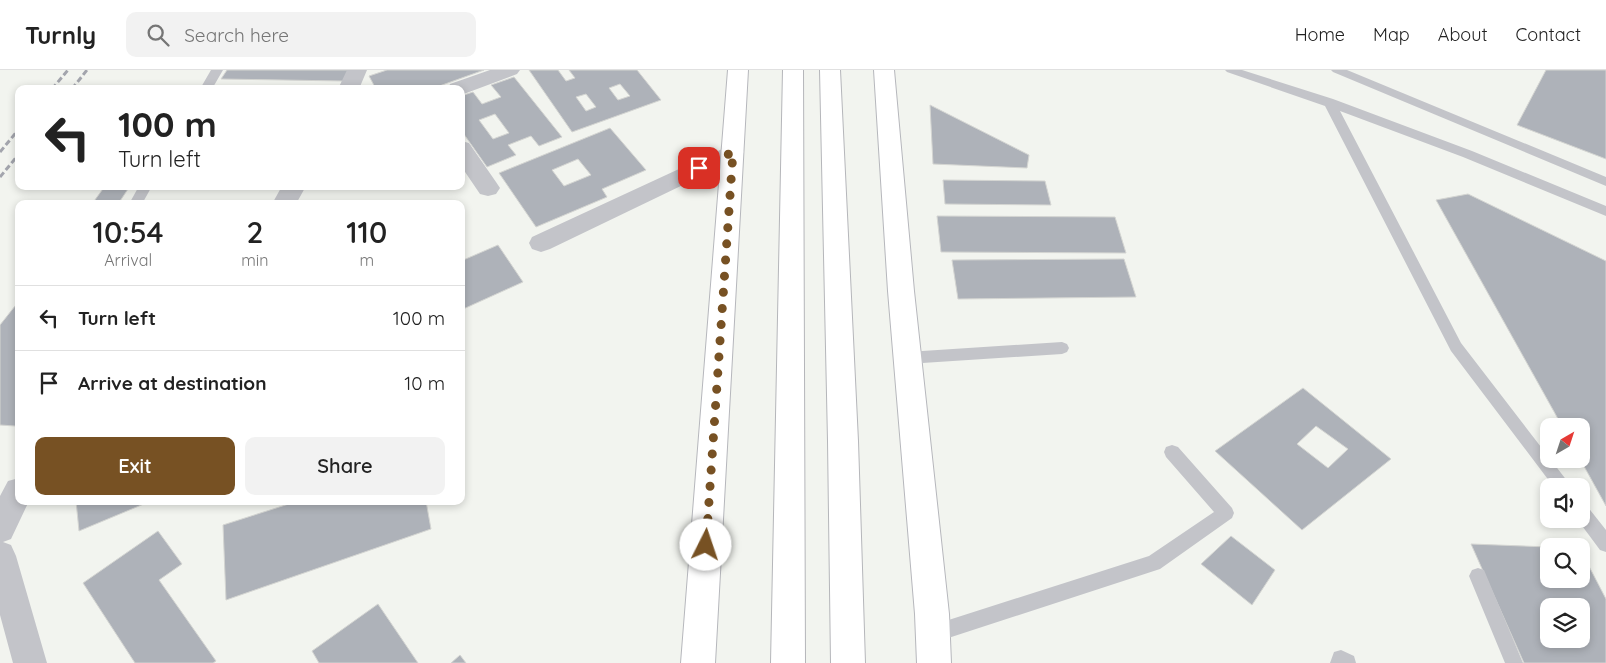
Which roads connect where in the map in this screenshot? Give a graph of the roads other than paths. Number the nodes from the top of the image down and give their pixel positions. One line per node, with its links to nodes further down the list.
1 (217, 70): 10 (lane)
2 (357, 70): 11 (street)
3 (510, 70): 12 (street)
4 (738, 70): 14 (main road)
5 (793, 70): 33 (main road)
6 (830, 70): 34 (main road)
7 (884, 70): 21 (main road)
8 (1232, 70): 13 (lane)
9 (1337, 70): 16 (lane)
10 (208, 85)
11 (350, 85)
12 (465, 86)
13 (1329, 102): 18 (lane); 23 (lane)
14 (733, 152): 19 (street); 32 (main road)
15 (465, 154): 17 (street)
16 (1606, 182)
17 (488, 188)
18 (1606, 211)
19 (541, 243)
20 (1062, 348): 21 (lane)
21 (907, 358): 30 (main road)
22 (1172, 452): 30 (lane)
23 (1557, 478)
24 (15, 498): 26 (street)
25 (1590, 523): 27 (lane)
26 (0, 529)
27 (1606, 544)
28 (0, 556): 31 (street)
29 (1478, 576): 38 (lane)
30 (933, 634): 35 (main road)
31 (30, 663)
32 (698, 663)
33 (788, 663)
34 (848, 663)
35 (934, 663)
36 (1339, 663): 37 (lane)
37 (1347, 663)
38 (1514, 663)

